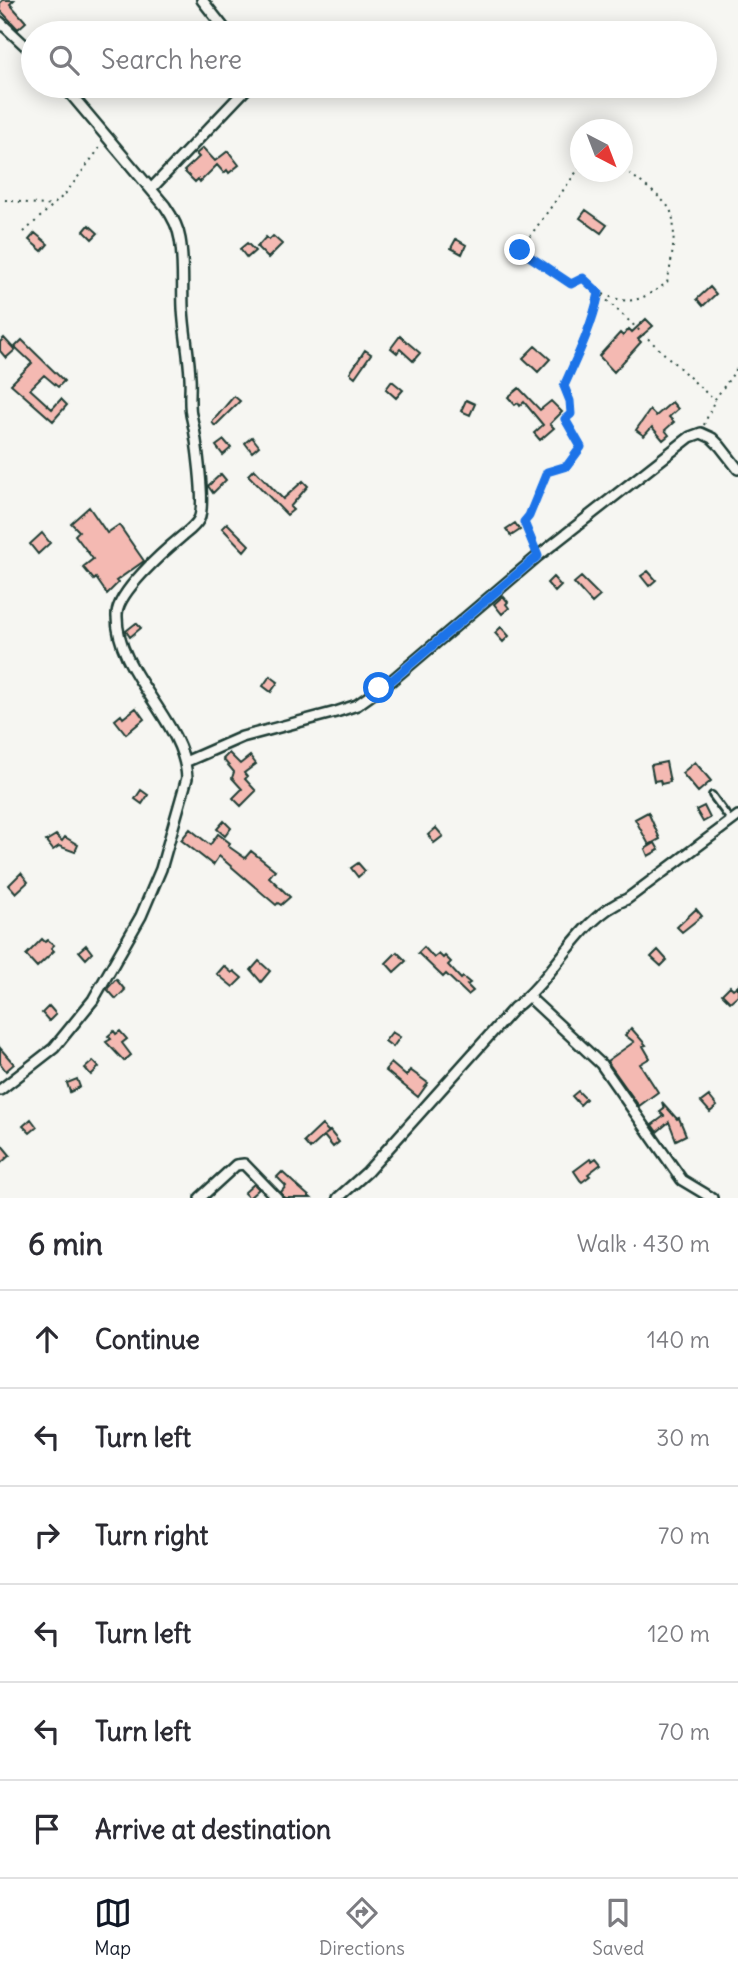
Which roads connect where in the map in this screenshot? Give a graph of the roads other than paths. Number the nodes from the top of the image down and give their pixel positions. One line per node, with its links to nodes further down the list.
1 (202, 0): 2 (street)
2 (219, 21)
3 (0, 22): 4 (street)
4 (21, 41)
5 (74, 98): 7 (street)
6 (238, 98): 7 (street)
7 (151, 189): 9 (street)
8 (738, 469): 9 (street)
9 (185, 762): 13 (street)
10 (712, 795): 11 (lane)
11 (735, 818): 12 (street)
12 (529, 997): 16 (street); 17 (street)
13 (0, 1090)
14 (200, 1198): 15 (street)
15 (277, 1198)
16 (338, 1198)
17 (712, 1198)

